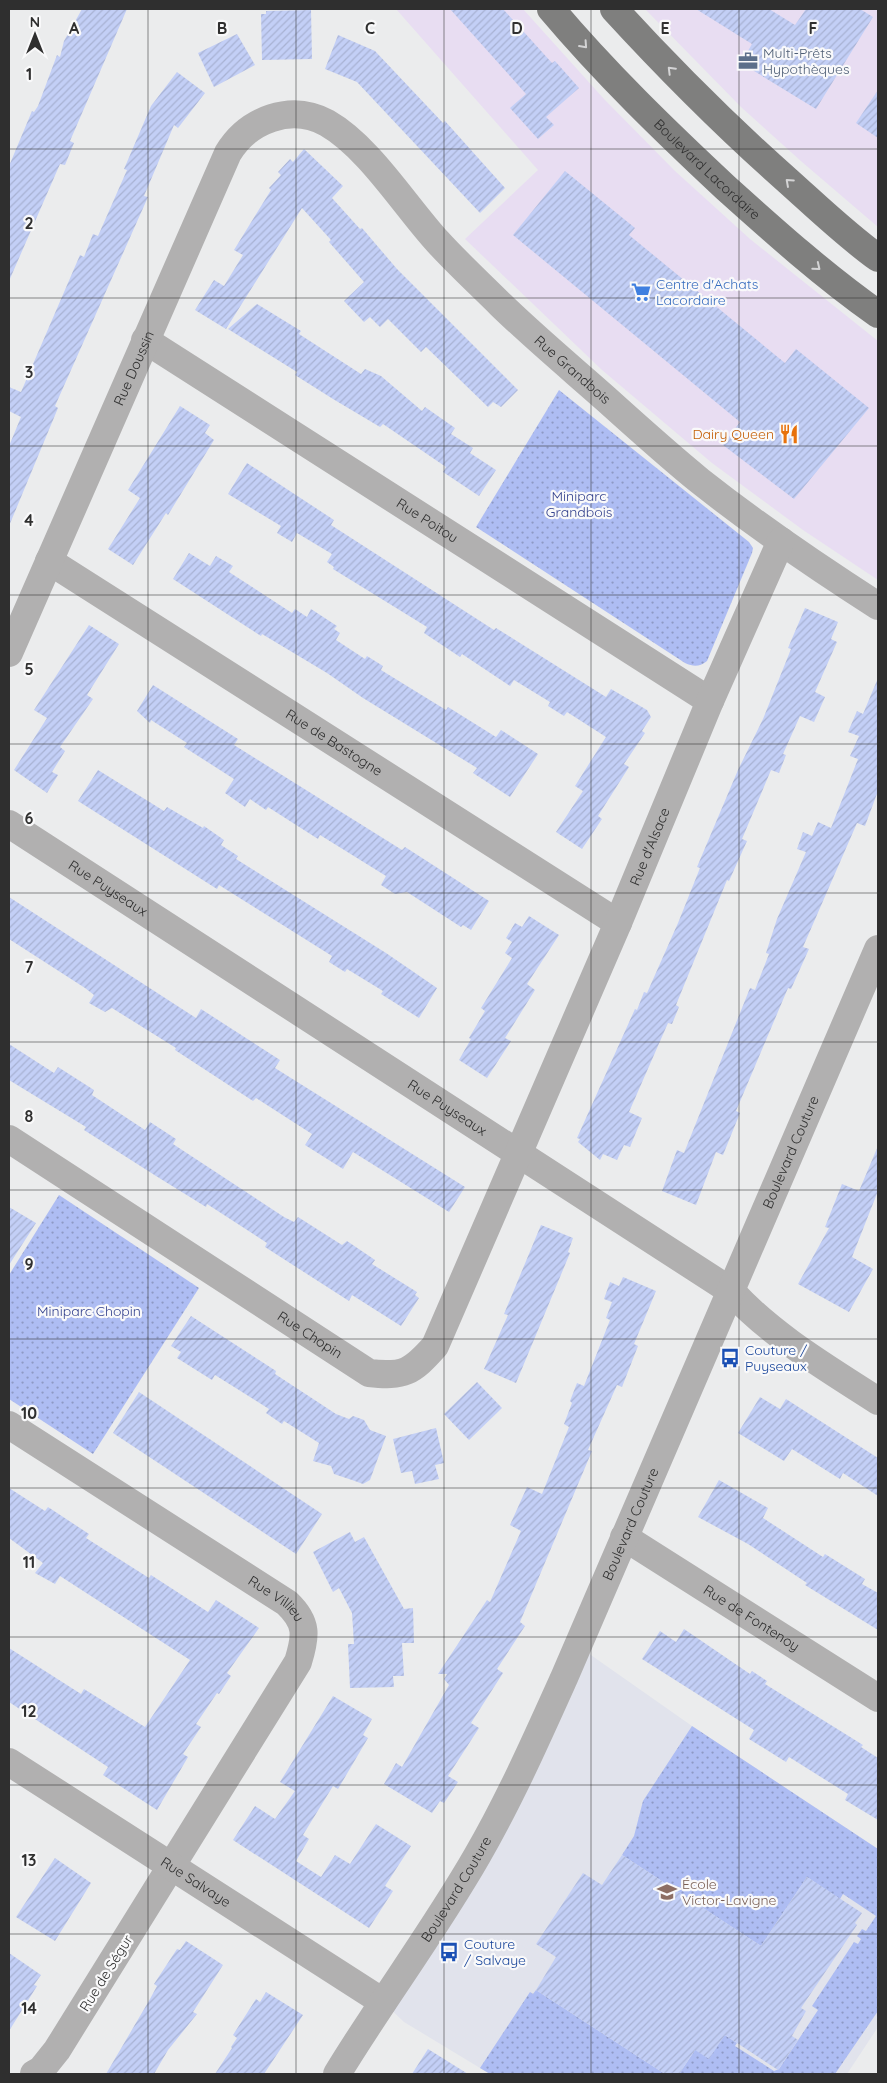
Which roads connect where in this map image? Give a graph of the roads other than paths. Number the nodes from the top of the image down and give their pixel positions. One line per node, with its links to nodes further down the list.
1 (551, 9): 5 (main road, Boulevard Lacordaire, one-way to 5)
2 (614, 9): 4 (main road, one-way to 2)
3 (290, 115): 6 (street, Rue Doussin); 7 (street, Rue Grandbois)
4 (878, 258)
5 (878, 314)
6 (145, 340): 8 (street, Rue Doussin); 11 (street, Rue Poitou)
7 (781, 541): 9 (street, Rue Grandbois); 11 (street, Rue d'Alsace)
8 (49, 561): 10 (street, Rue Doussin); 13 (street, Rue de Bastogne)
9 (878, 606)
10 (9, 653)
11 (710, 701): 13 (street, Rue d'Alsace)
12 (9, 824): 16 (street, Rue Puyseaux)
13 (618, 923): 16 (street, Rue d'Alsace)
14 (878, 949): 17 (street, Boulevard Couture)
15 (9, 1140): 16 (street, Rue Chopin)
16 (518, 1152): 17 (street, Rue Puyseaux)
17 (731, 1291): 18 (street, Rue Puyseaux); 20 (street, Boulevard Couture)
18 (878, 1401)
19 (9, 1425): 23 (street, Rue Villieu)
20 (624, 1537): 21 (street, Rue de Fontenoy); 24 (street, Boulevard Couture)
21 (878, 1698)
22 (9, 1762): 23 (street, Rue Salvaye)
23 (172, 1868): 24 (street, Rue Salvaye); 25 (street, Rue de Ségur)
24 (384, 2002): 26 (street, Boulevard Couture)
25 (34, 2074)
26 (337, 2074)

